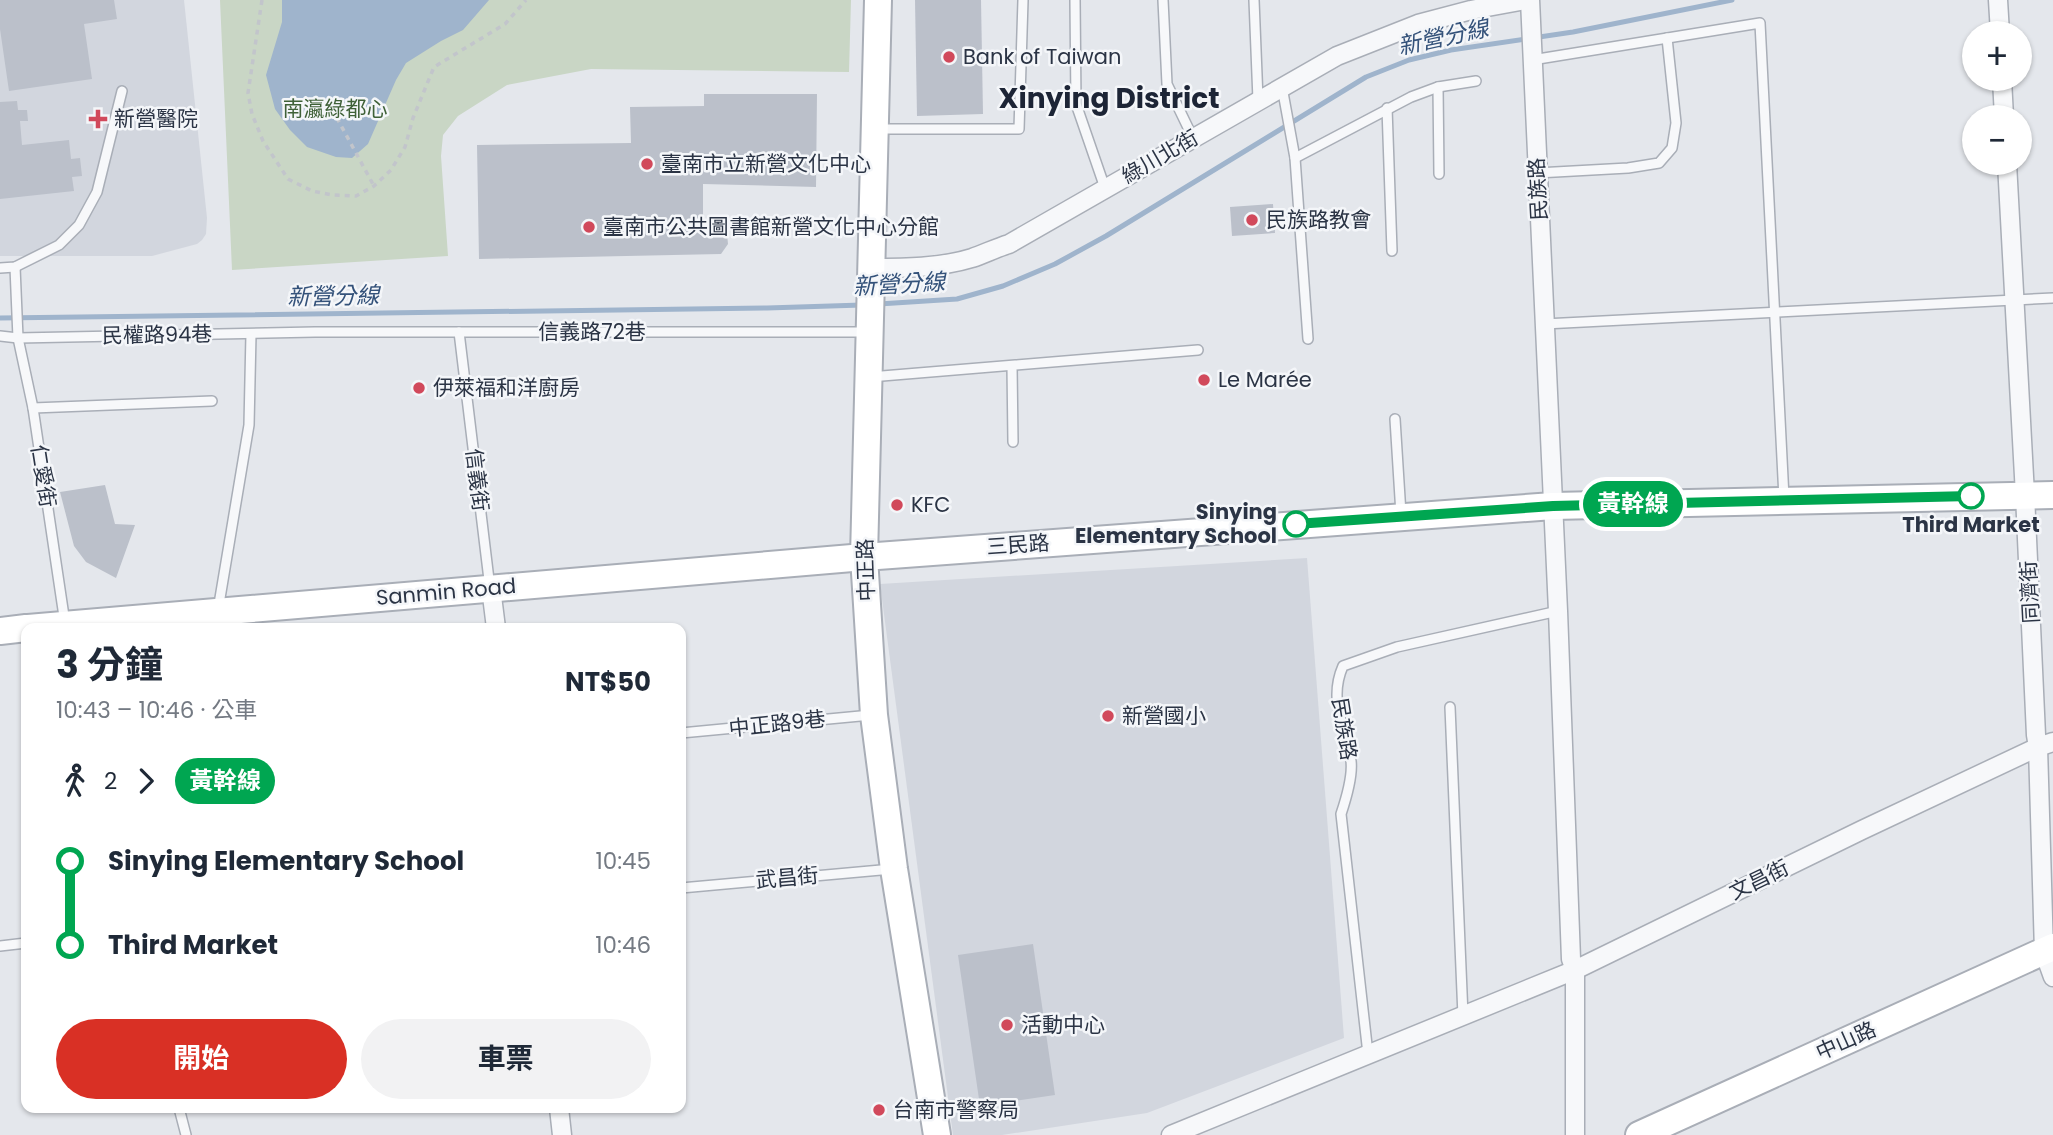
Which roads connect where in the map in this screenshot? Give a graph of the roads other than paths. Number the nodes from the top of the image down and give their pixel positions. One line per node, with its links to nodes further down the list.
1 (878, 0): 18 (street, 中正路)
2 (1023, 0): 18 (lane)
3 (1075, 0): 24 (lane)
4 (1163, 0): 19 (lane)
5 (1254, 0): 16 (lane)
6 (1525, 0): 13 (street, 綠川北街)
7 (1530, 0): 11 (street, 民族路)
8 (1998, 0): 9 (street)
9 (1999, 21)
10 (1667, 38): 11 (lane); 21 (lane); 31 (lane)
11 (1532, 60): 21 (street, 民族路)
12 (1476, 81): 14 (lane)
13 (1282, 87): 16 (street, 綠川北街); 20 (lane)
14 (1438, 87): 17 (lane); 22 (lane)
15 (122, 91): 26 (lane)
16 (1258, 100): 19 (street, 綠川北街)
17 (1387, 108): 20 (lane); 25 (lane)
18 (876, 129): 28 (street, 中正路)
19 (1193, 138): 24 (street, 綠川北街)
20 (1294, 158): 39 (lane)
21 (1537, 173): 32 (street, 民族路)
22 (1439, 174)
23 (2008, 175): 30 (street, 同濟街)
24 (1105, 188): 28 (street, 綠川北街)
25 (1392, 251)
26 (15, 267): 27 (lane); 38 (lane, 仁愛街)
27 (0, 268)
28 (871, 273): 33 (street, 中正路)
29 (2053, 298): 30 (lane)
30 (2014, 300): 31 (lane); 47 (street, 同濟街)
31 (1775, 312): 32 (lane); 49 (lane)
32 (1544, 324): 50 (street, 民族路)
33 (869, 326): 35 (lane, 信義路72巷); 42 (street, 中正路)
34 (315, 332): 35 (lane, 信義路72巷); 36 (lane, 民權路94巷)
35 (458, 332): 53 (lane, 信義街)
36 (251, 334): 38 (lane, 民權路94巷); 54 (lane)
37 (0, 336): 38 (lane, 民權路94巷)
38 (18, 338): 44 (lane, 仁愛街)
39 (1308, 339)
40 (1198, 350): 41 (lane)
41 (1012, 366): 42 (lane); 46 (lane)
42 (868, 377): 52 (street, 中正路)
43 (212, 401): 44 (lane)
44 (33, 408): 56 (lane, 仁愛街)
45 (1395, 419): 51 (lane)
46 (1013, 442)
47 (2025, 495): 48 (street, 三民路); 49 (street, 三民路); 64 (street, 同濟街)
48 (2053, 495)
49 (1784, 499): 50 (street, 三民路)
50 (1553, 506): 51 (street, 三民路); 55 (street, 民族路)
51 (1401, 516): 52 (street, 三民路)
52 (864, 556): 53 (street, Sanmin Road); 62 (street, 中正路)
53 (491, 588): 54 (street, Sanmin Road); 58 (street, 信義街)
54 (217, 611): 57 (street, Sanmin Road)
55 (1558, 611): 70 (street, 民族路); 73 (lane, 民族路)
56 (66, 623)
57 (96, 623)
58 (495, 623)
59 (21, 629): 60 (street, Sanmin Road)
60 (0, 631)
61 (1450, 706): 72 (lane)
62 (874, 715): 63 (lane, 中正路9巷); 65 (street, 中正路)
63 (686, 733)
64 (2045, 745): 69 (street, 同濟街); 70 (street, 文昌街)
65 (894, 869): 66 (lane, 武昌街); 78 (street, 中正路)
66 (686, 888)
67 (21, 944): 68 (lane)
68 (0, 946)
69 (2049, 950): 71 (street, 同濟街); 81 (street, 中山路)
70 (1574, 970): 72 (street, 文昌街); 80 (street, 民族路)
71 (2053, 977)
72 (1463, 1016): 73 (street, 文昌街)
73 (1368, 1054): 79 (street, 文昌街)
74 (180, 1113): 76 (lane)
75 (560, 1113): 77 (street)
76 (186, 1135)
77 (562, 1135)
78 (937, 1135)
79 (1171, 1135)
80 (1575, 1135)
81 (1639, 1135)

